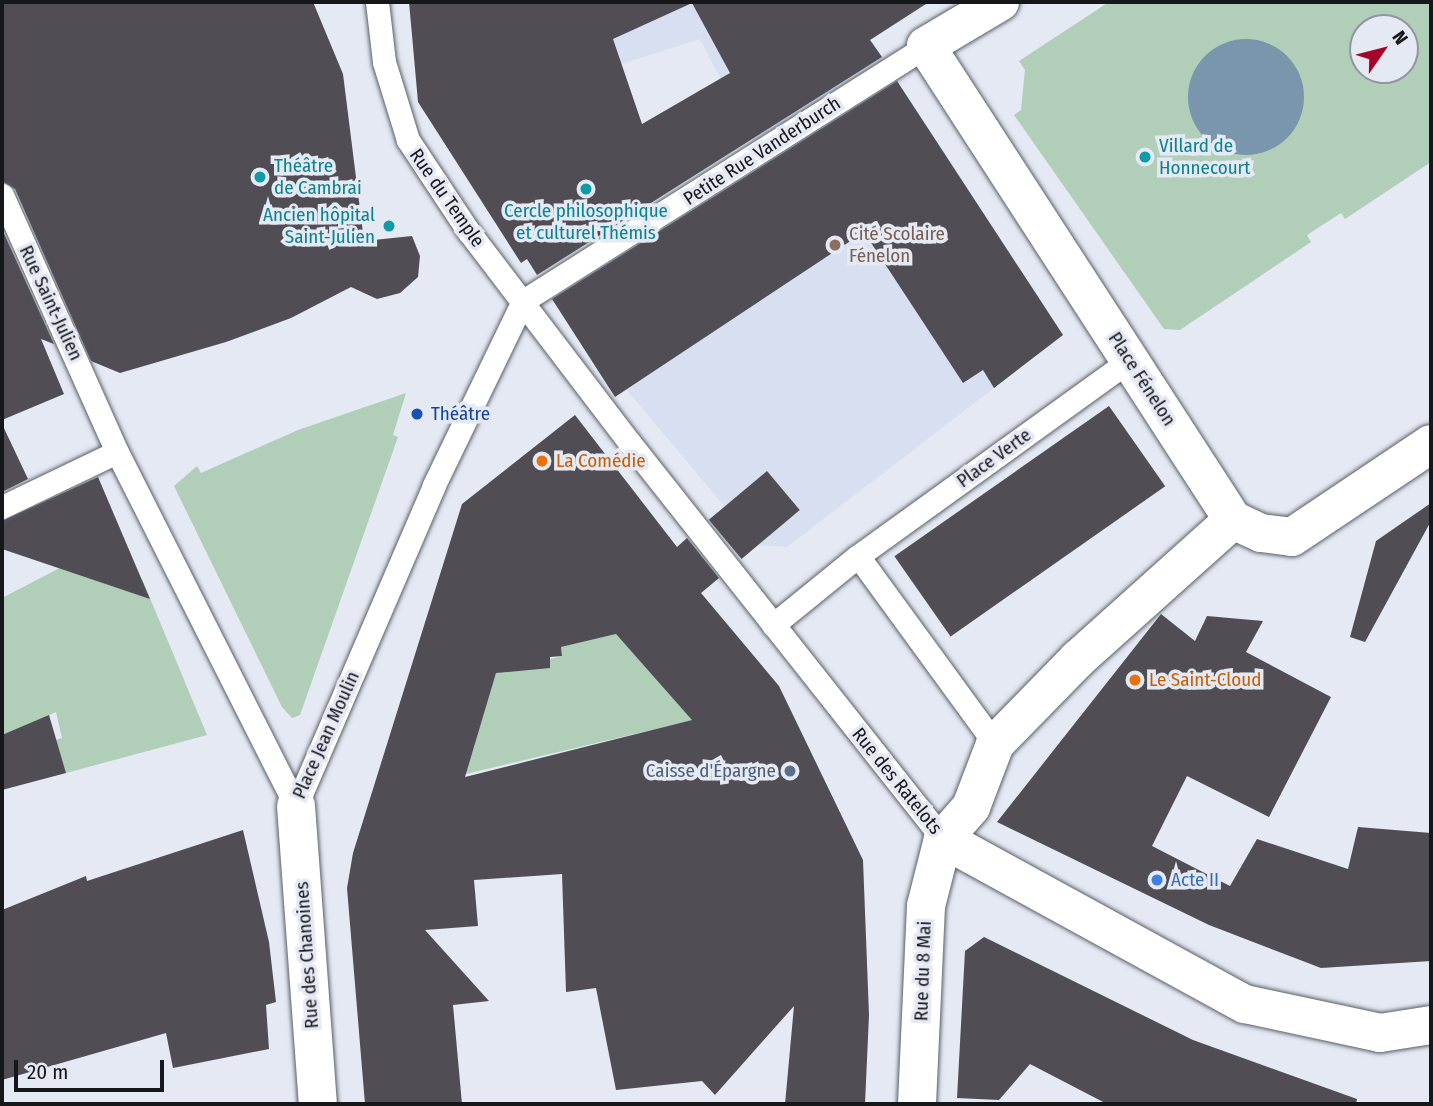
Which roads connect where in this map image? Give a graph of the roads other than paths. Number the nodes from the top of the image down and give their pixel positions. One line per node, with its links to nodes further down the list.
1 (377, 2): 5 (lane, Rue du Temple)
2 (1000, 2): 3 (street, Petite Rue Vanderburch)
3 (926, 46): 5 (lane, Petite Rue Vanderburch); 6 (street, Place Fénelon)
4 (2, 195): 7 (lane, Rue Saint-Julien)
5 (523, 301): 13 (lane, Rue des Ratelots); 15 (lane, Place Jean Moulin)
6 (1130, 360): 11 (street, Place Fénelon); 12 (lane, Place Verte)
7 (100, 410): 9 (lane, Place Jean Moulin)
8 (1431, 444): 11 (street)
9 (117, 452): 10 (lane); 15 (lane, Place Jean Moulin)
10 (2, 507)
11 (1233, 520): 14 (street)
12 (858, 556): 13 (lane, Place Verte); 14 (lane)
13 (773, 625): 16 (lane, Rue des Ratelots)
14 (995, 744): 16 (street)
15 (296, 806): 18 (street, Rue des Chanoines)
16 (943, 839): 17 (street, Rue des Ratelots); 19 (street, Rue du 8 Mai)
17 (1431, 1025)
18 (318, 1104)
19 (917, 1104)

